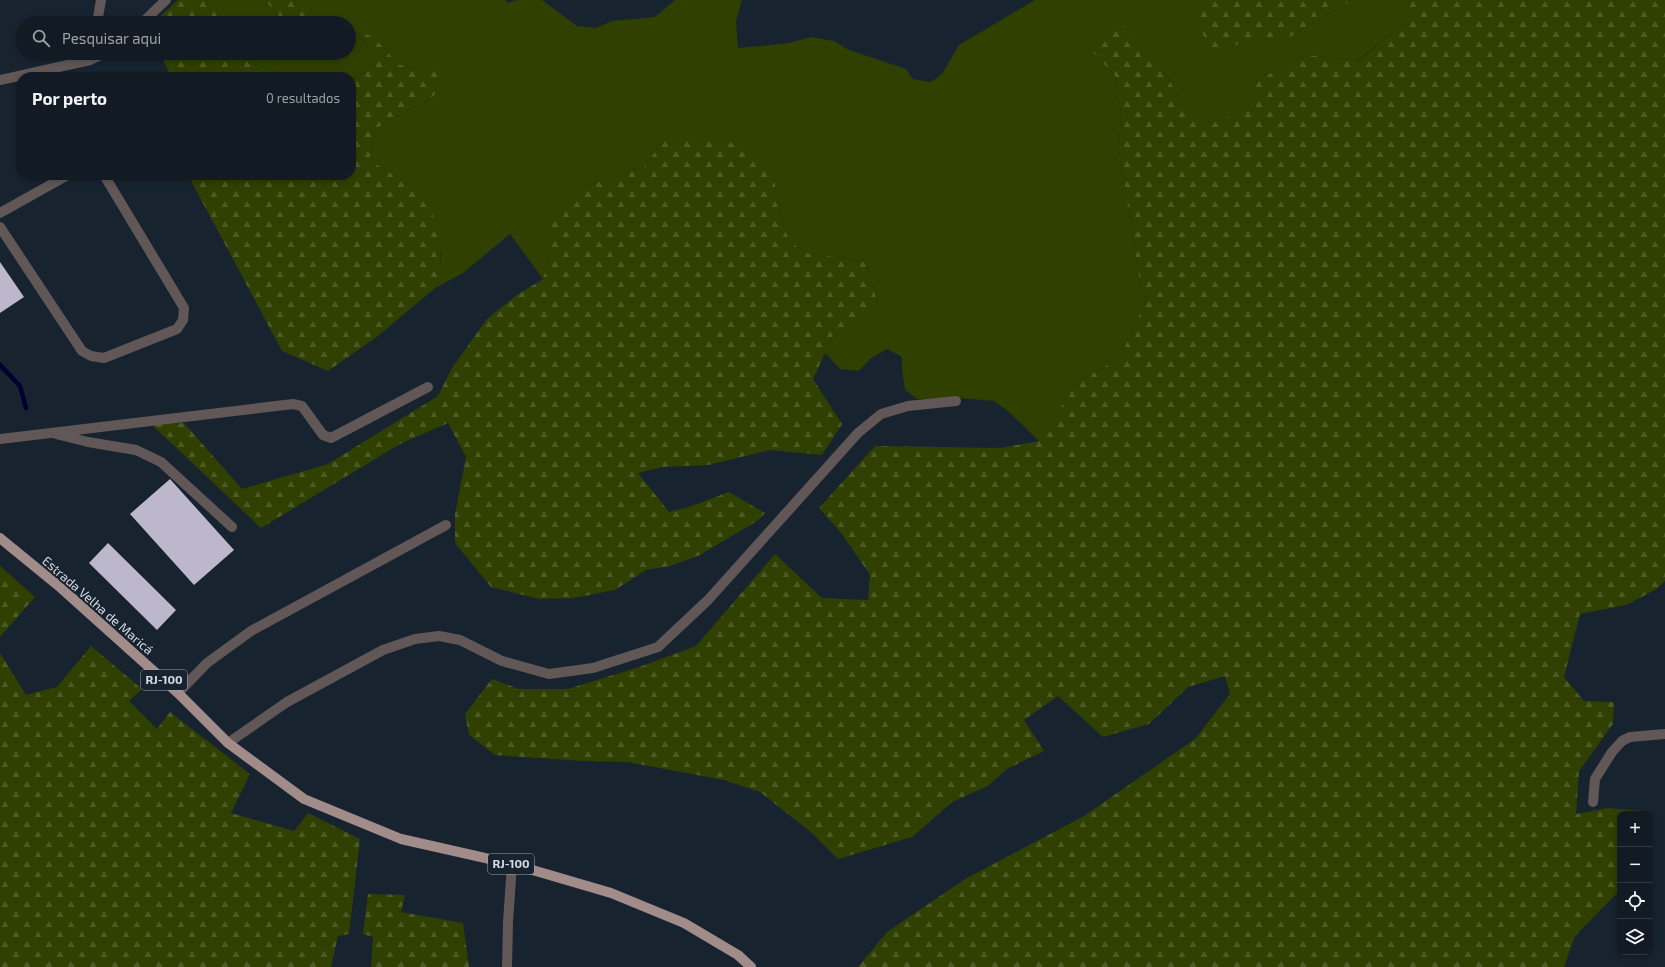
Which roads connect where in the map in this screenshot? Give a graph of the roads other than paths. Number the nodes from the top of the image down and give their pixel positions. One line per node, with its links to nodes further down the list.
1 (101, 0): 3 (street)
2 (166, 0): 4 (street)
3 (98, 16)
4 (149, 16)
5 (79, 60): 6 (street)
6 (32, 72)
7 (16, 76): 8 (street)
8 (0, 80)
9 (59, 180): 11 (street)
10 (107, 180): 12 (street)
11 (0, 213)
12 (0, 227)
13 (428, 387): 15 (street)
14 (956, 401): 22 (street)
15 (50, 432): 16 (street); 18 (street)
16 (0, 439)
17 (446, 525): 20 (street)
18 (232, 528)
19 (0, 538): 20 (main road, Estrada Velha de Maricá / RJ-100)
20 (178, 693): 22 (main road, Estrada Velha de Maricá / RJ-100)
21 (1665, 734): 23 (street)
22 (228, 743): 24 (main road, Estrada Velha de Maricá / RJ-100)
23 (1593, 802)
24 (512, 864): 25 (street); 26 (main road, Estrada Velha de Maricá / RJ-100)
25 (507, 967)
26 (751, 967)

